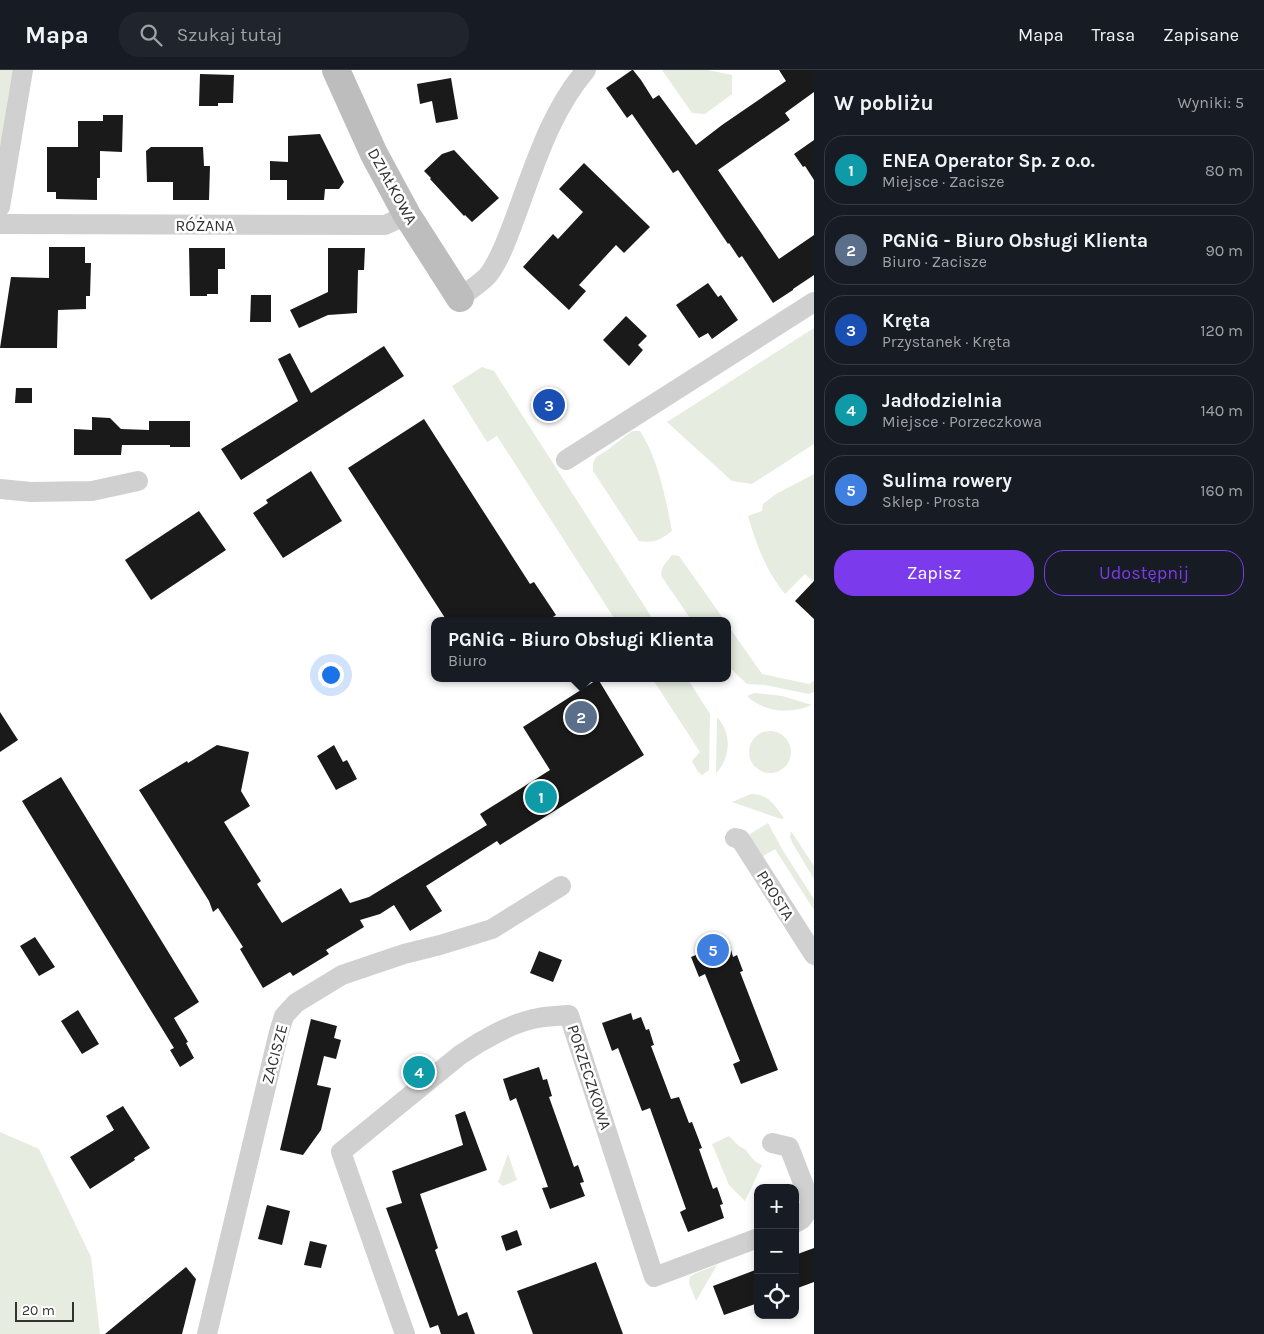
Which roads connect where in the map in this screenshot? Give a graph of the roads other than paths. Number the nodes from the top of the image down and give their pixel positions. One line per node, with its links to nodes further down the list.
1 (23, 70): 4 (street)
2 (336, 70): 5 (street, DZIAŁKOWA)
3 (586, 70): 7 (street)
4 (0, 208)
5 (407, 215): 6 (street, RÓŻANA); 7 (street, DZIAŁKOWA)
6 (0, 224)
7 (460, 298)
8 (814, 302): 9 (street)
9 (566, 460)
10 (138, 481): 11 (street)
11 (0, 489)
12 (735, 838): 14 (street, PROSTA)
13 (560, 886): 18 (street, ZACISZE)
14 (814, 955)
15 (772, 1143): 16 (street)
16 (799, 1221)
17 (754, 1240): 19 (street, PORZECZKOWA)
18 (207, 1334)
19 (405, 1334)

